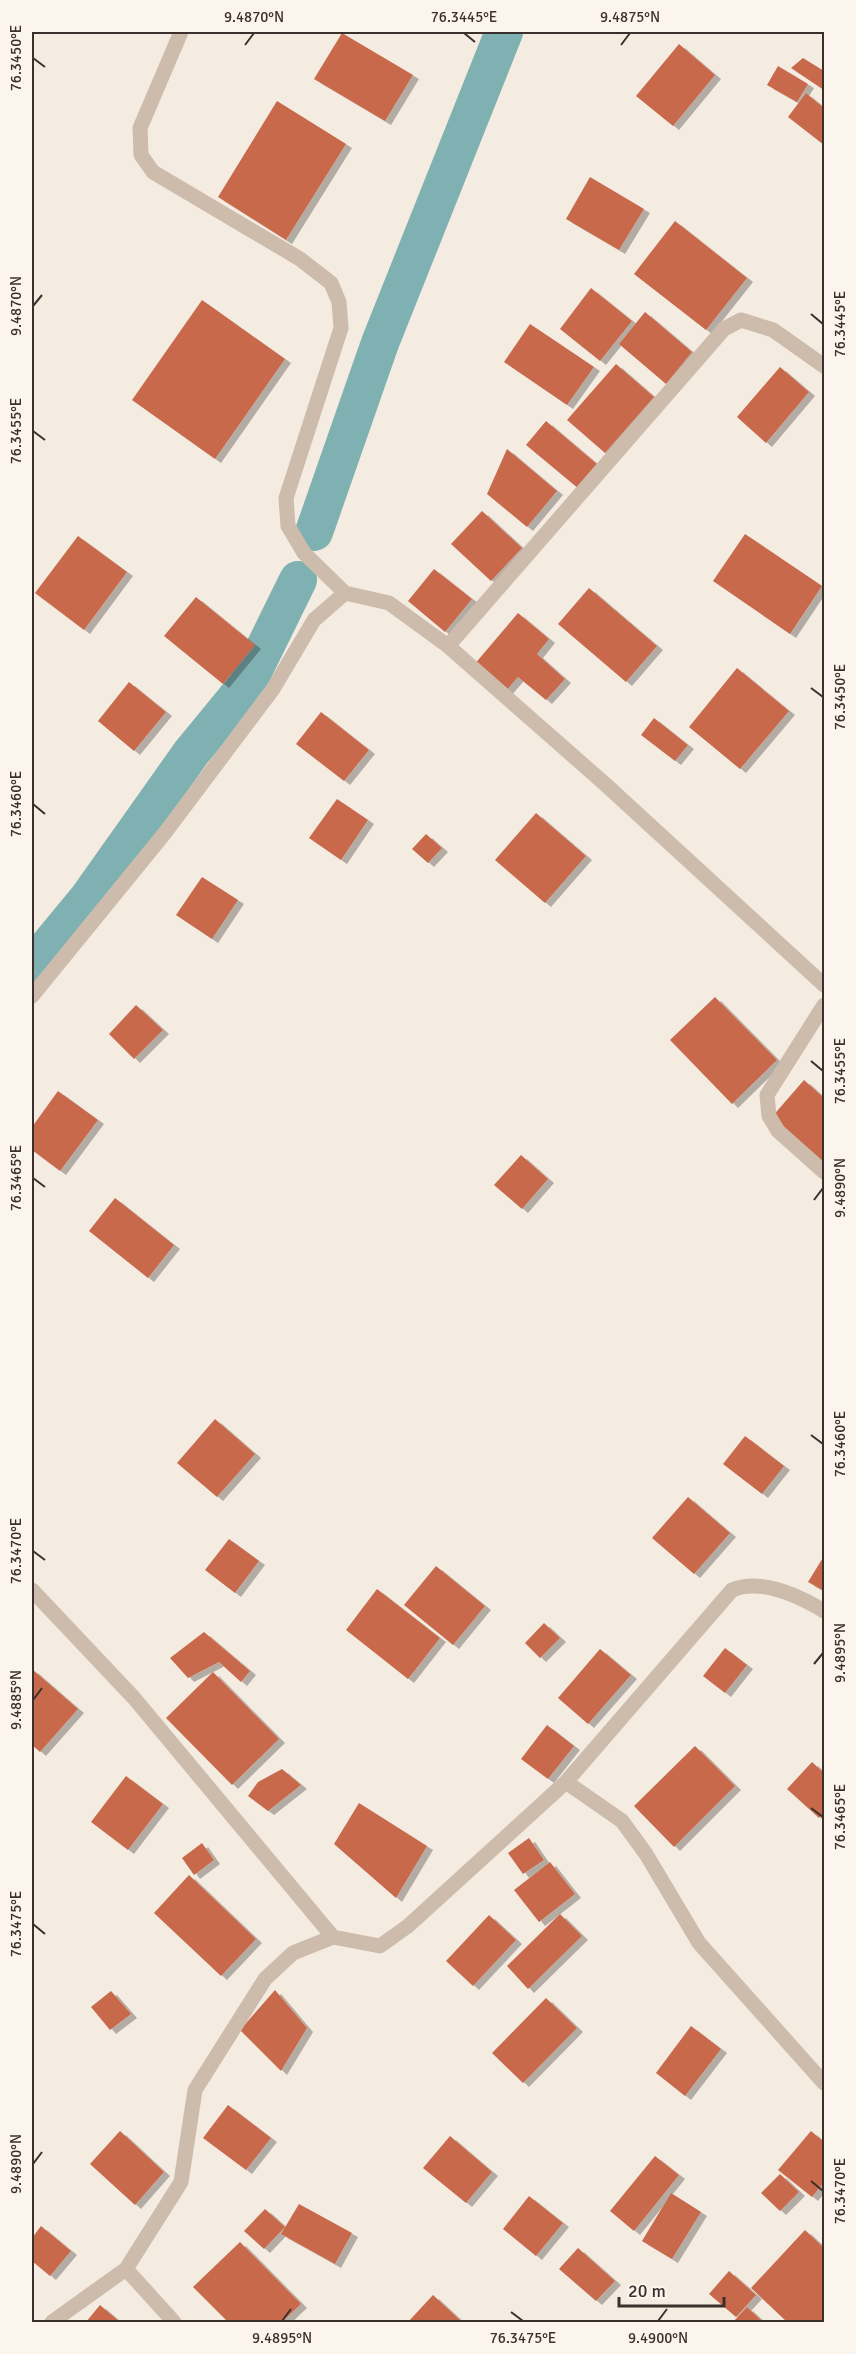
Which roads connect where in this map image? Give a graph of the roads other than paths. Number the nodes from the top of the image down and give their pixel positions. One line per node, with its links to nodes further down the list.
1 (181, 32): 3 (street)
2 (825, 366): 4 (street)
3 (345, 593): 4 (street); 6 (street)
4 (448, 646): 5 (street)
5 (825, 985)
6 (32, 996)
7 (825, 1005): 8 (street)
8 (825, 1172)
9 (32, 1590): 12 (street)
10 (825, 1611): 11 (street)
11 (566, 1782): 12 (street); 13 (street)
12 (333, 1937): 14 (street)
13 (825, 2083)
14 (126, 2269): 15 (street); 16 (street)
15 (52, 2322)
16 (174, 2322)

